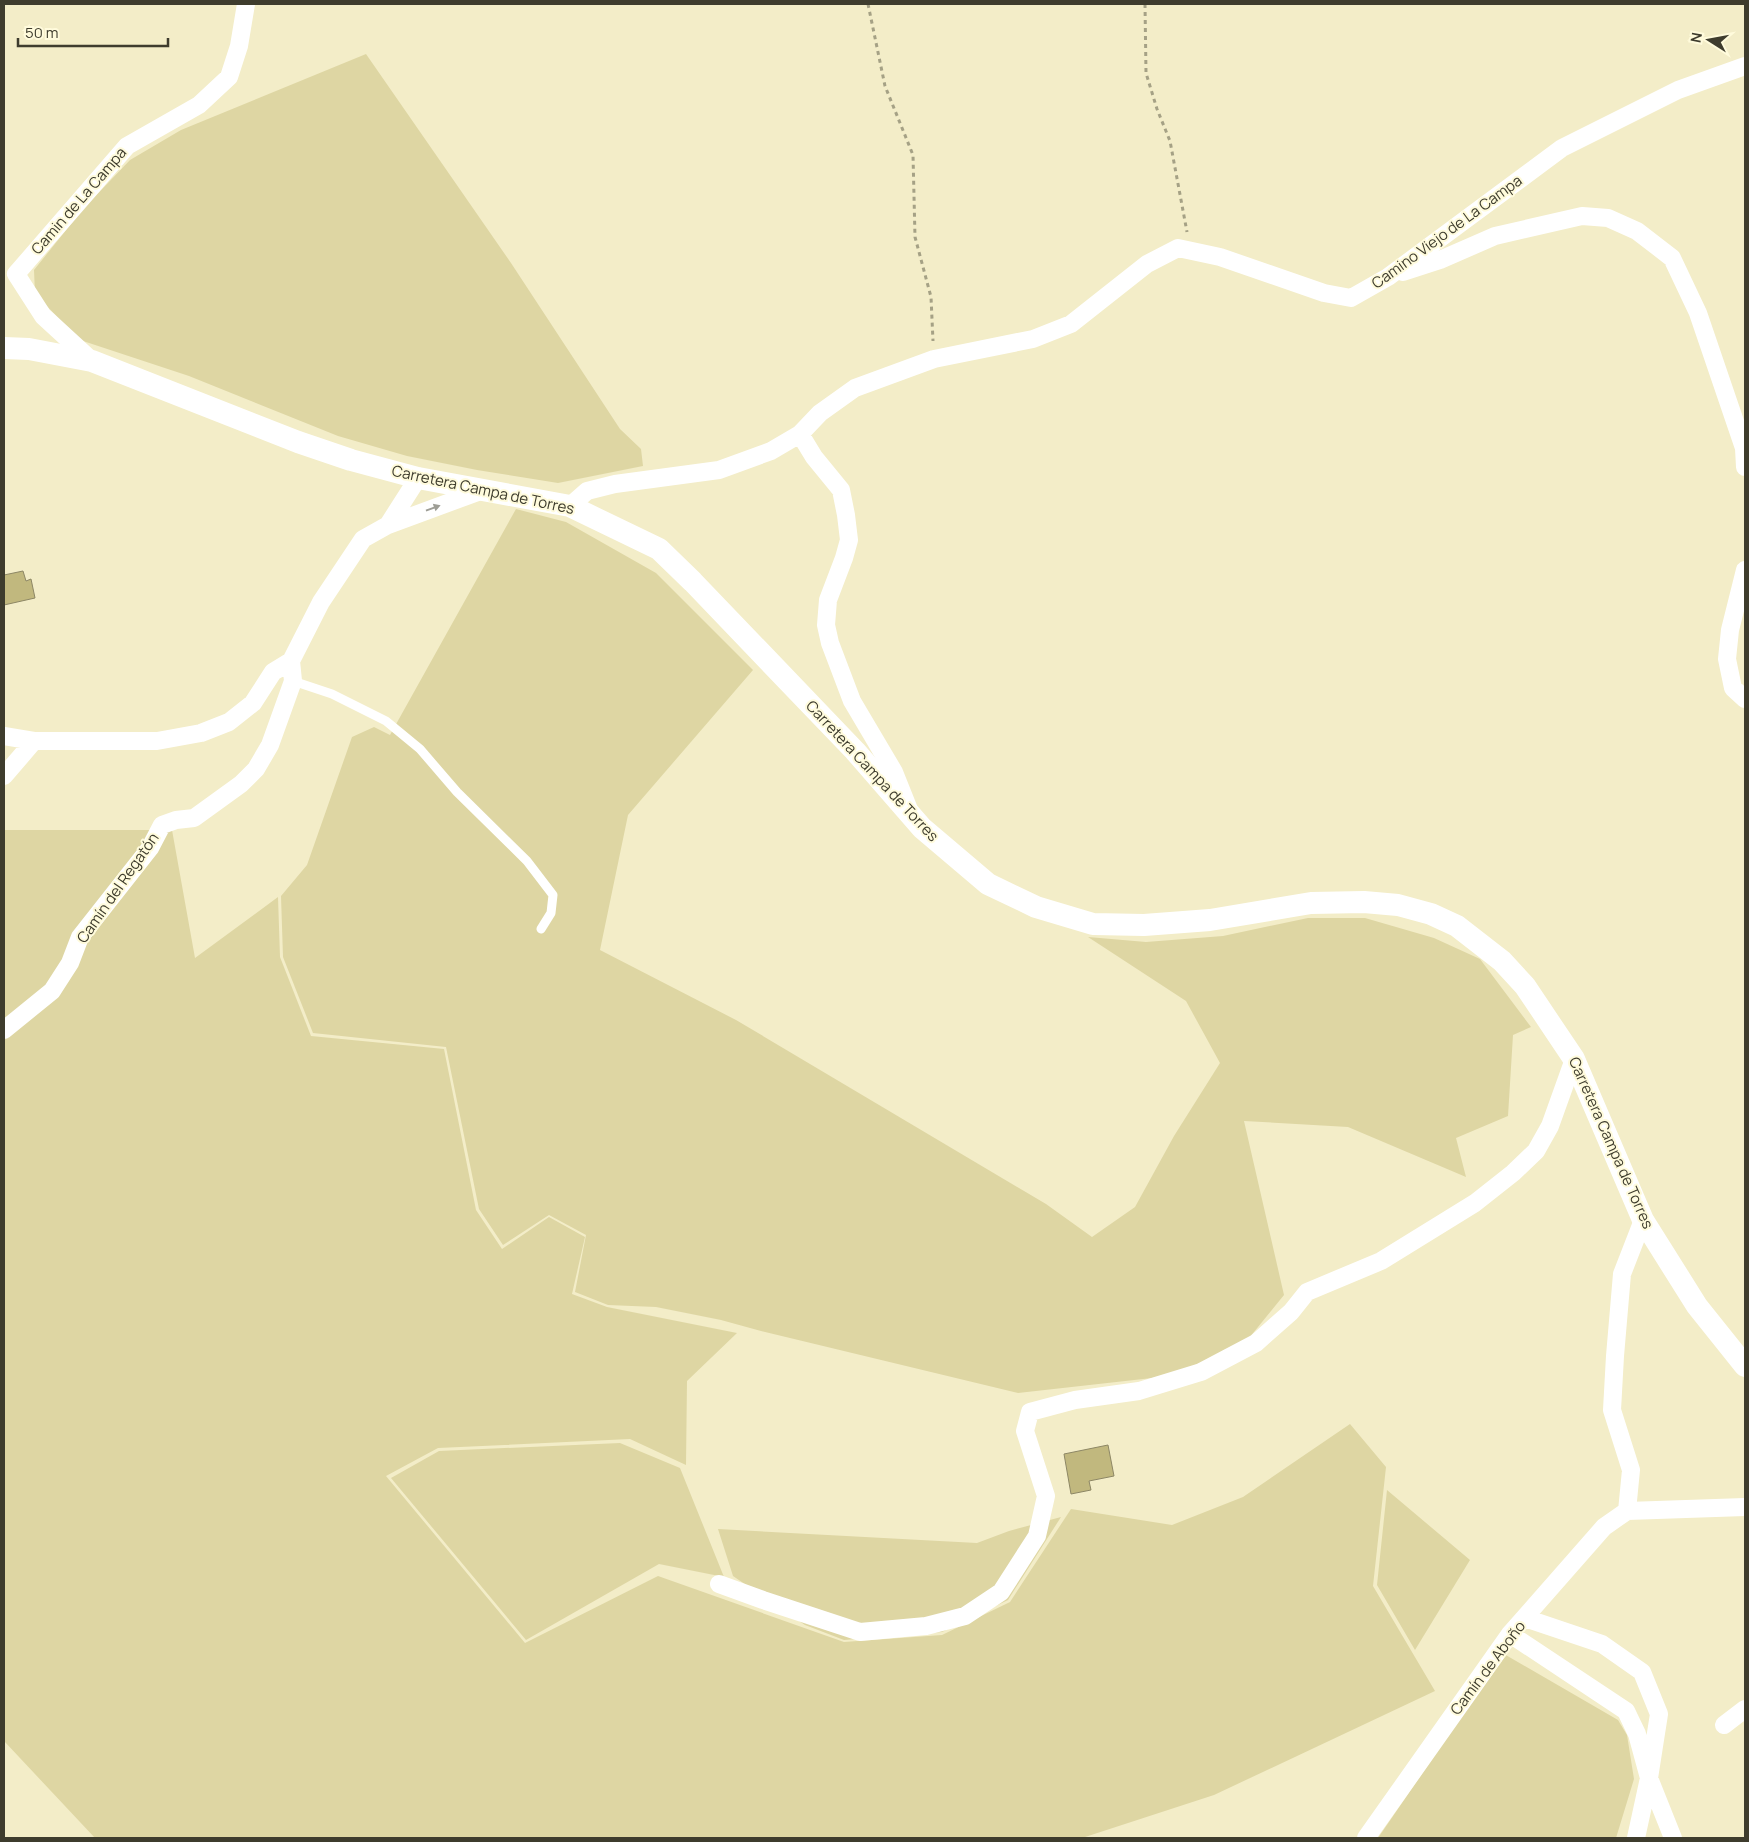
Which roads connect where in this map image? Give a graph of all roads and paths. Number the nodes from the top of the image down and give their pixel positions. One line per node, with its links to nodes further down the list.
1 (246, 4): 6 (street, Camin de La Campa)
2 (868, 4): 9 (path)
3 (1145, 4): 5 (path)
4 (1745, 66): 7 (street, Camino Viejo de La Campa)
5 (1191, 251): 7 (street, Camino Viejo de La Campa); 9 (street, Camino Viejo de La Campa)
6 (10, 275): 10 (street, Camin de La Campa)
7 (1388, 277): 12 (street)
8 (4, 348): 10 (street, Carretera Campa de Torres)
9 (934, 359): 11 (street, Camino Viejo de La Campa)
10 (92, 360): 13 (street, Carretera Campa de Torres)
11 (800, 434): 15 (street, Camino Viejo de La Campa); 24 (street)
12 (1745, 467)
13 (418, 478): 14 (street, Carretera Campa de Torres); 16 (street)
14 (483, 490): 15 (street, Carretera Campa de Torres); 16 (street, one-way to 14)
15 (570, 506): 24 (street, Carretera Campa de Torres)
16 (388, 525): 18 (street)
17 (1745, 570): 20 (street)
18 (291, 661): 19 (street, Camín del Regatón); 22 (street)
19 (292, 681): 25 (lane); 26 (street, Camín del Regatón)
20 (1745, 699)
21 (4, 736): 22 (street)
22 (34, 741): 23 (street)
23 (4, 776)
24 (912, 817): 27 (street, Carretera Campa de Torres)
25 (542, 929)
26 (4, 1030)
27 (1574, 1059): 28 (street, Carretera Campa de Torres); 32 (street)
28 (1643, 1220): 29 (street, Carretera Campa de Torres); 31 (street)
29 (1745, 1366)
30 (1745, 1507): 31 (street)
31 (1627, 1511): 33 (street, Camín de Aboño)
32 (719, 1584)
33 (1525, 1618): 34 (street, Camín de Aboño); 37 (street)
34 (1510, 1634): 37 (street); 38 (street, Camín de Aboño)
35 (1745, 1709): 36 (street)
36 (1724, 1725)
37 (1649, 1778): 39 (street); 40 (street)
38 (1366, 1838)
39 (1636, 1838)
40 (1673, 1838)

